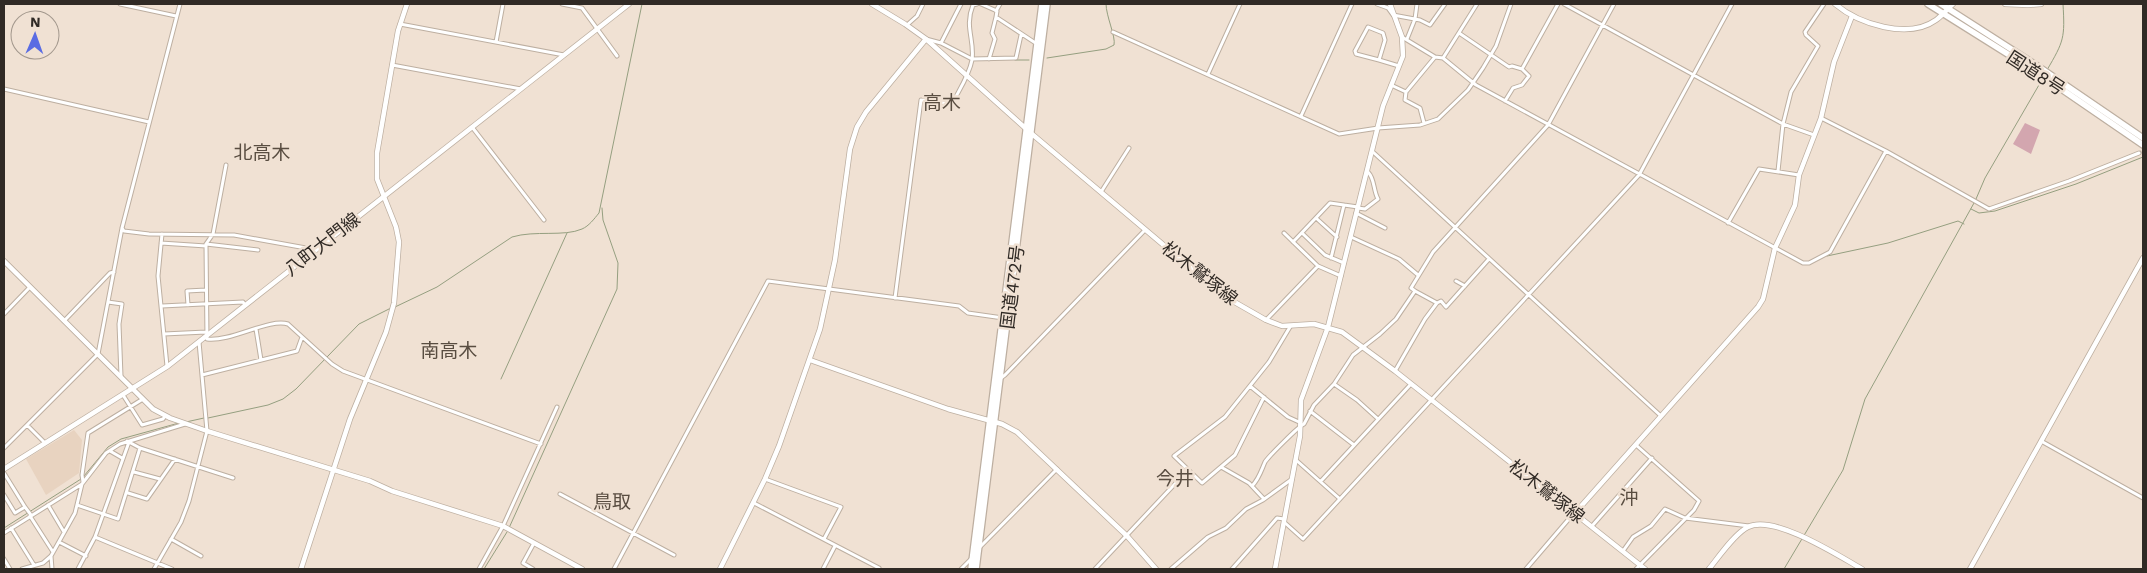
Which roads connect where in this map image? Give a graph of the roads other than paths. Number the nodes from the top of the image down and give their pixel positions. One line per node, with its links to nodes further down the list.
1 (120, 4): 38 (street)
2 (180, 4): 38 (street)
3 (407, 4): 42 (street)
4 (504, 4): 51 (street)
5 (562, 4): 45 (street)
6 (629, 4): 45 (street, 八町大門線)
7 (872, 4): 43 (street, 松木鷲塚線)
8 (923, 4): 43 (street)
9 (960, 4): 52 (street)
10 (975, 4): 59 (street)
11 (981, 4): 35 (street)
12 (1000, 4): 35 (street)
13 (1042, 4): 53 (highway, 国道472号)
14 (1047, 4): 85 (highway, 国道472号)
15 (1240, 4): 66 (street)
16 (1352, 4): 76 (street)
17 (1377, 4): 37 (street)
18 (1390, 4): 37 (street)
19 (1417, 4): 41 (street)
20 (1445, 4): 41 (street)
21 (1477, 4): 47 (street)
22 (1511, 4): 55 (street)
23 (1558, 4): 64 (street)
24 (1564, 4): 44 (street)
25 (1614, 4): 44 (street)
26 (1732, 4): 67 (street)
27 (1824, 4): 80 (street)
28 (1835, 4): 39 (street)
29 (1928, 4): 36 (highway, 国道8号)
30 (1940, 4): 34 (highway, 国道8号)
31 (1953, 4): 34 (street)
32 (2005, 4): 33 (street)
33 (2041, 4)
34 (1948, 8): 36 (street); 65 (highway, 国道8号)
35 (996, 11): 40 (street)
36 (1943, 14): 39 (street); 65 (highway, 国道8号)
37 (1394, 15): 41 (street); 49 (street)
38 (176, 16): 78 (street)
39 (1852, 16): 77 (street)
40 (996, 17): 48 (street); 60 (street)
41 (1415, 19): 49 (street)
42 (400, 24): 51 (street); 62 (street)
43 (907, 25): 50 (street, 松木鷲塚線)
44 (1603, 25): 67 (street); 81 (street)
45 (597, 30): 54 (street, 八町大門線); 56 (street)
46 (1113, 32): 66 (street)
47 (1459, 33): 55 (street); 58 (street)
48 (1021, 35): 53 (street); 60 (street)
49 (1405, 38): 57 (street); 63 (street)
50 (926, 39): 52 (street); 68 (street, 松木鷲塚線); 133 (street)
51 (496, 42): 54 (street)
52 (941, 43): 59 (street)
53 (1037, 44): 84 (highway, 国道472号)
54 (564, 55): 73 (street, 八町大門線)
55 (1491, 55): 64 (street); 70 (street)
56 (617, 56)
57 (1435, 57): 58 (street); 74 (street)
58 (1444, 58): 70 (street)
59 (972, 59): 60 (street); 68 (street)
60 (989, 59)
61 (1379, 60): 61 (street); 63 (street)
62 (392, 65): 73 (street); 99 (street)
63 (1399, 66): 71 (street)
64 (1522, 69): 75 (street)
65 (2040, 71): 69 (highway, 国道8号)
66 (1208, 74): 76 (street)
67 (1693, 76): 80 (street); 96 (street)
68 (967, 77): 84 (street, 松木鷲塚線); 137 (street)
69 (2051, 78): 87 (highway, 国道8号); 88 (highway, 国道8号)
70 (1473, 83): 75 (street); 79 (street)
71 (1391, 84): 74 (street); 83 (street)
72 (4, 89): 78 (street)
73 (521, 89): 82 (street, 八町大門線)
74 (1406, 92): 79 (street)
75 (1505, 101): 81 (street)
76 (1301, 116): 83 (street)
77 (1821, 118): 86 (street); 90 (street)
78 (149, 122): 106 (street)
79 (1424, 124): 83 (street)
80 (1783, 124): 86 (street); 94 (street)
81 (1548, 125): 96 (street); 105 (street)
82 (472, 127): 99 (street, 八町大門線); 103 (street)
83 (1378, 128): 91 (street)
84 (1026, 129): 85 (street, 松木鷲塚線); 145 (highway, 国道472号)
85 (1032, 134): 98 (street, 松木鷲塚線); 164 (highway, 国道472号)
86 (1814, 135): 97 (street)
87 (2143, 138)
88 (2143, 145)
89 (1128, 148): 98 (street)
90 (1886, 150): 92 (street); 118 (street)
91 (1373, 152): 95 (street); 105 (street)
92 (2139, 153)
93 (226, 165): 112 (street)
94 (1778, 171): 97 (street); 104 (street)
95 (1368, 172): 101 (street); 101 (street)
96 (1639, 175): 104 (street); 136 (street)
97 (1799, 175): 118 (street)
98 (1101, 192): 108 (street, 松木鷲塚線)
99 (383, 197): 120 (street, 八町大門線); 163 (street)
100 (1344, 205): 101 (street); 102 (street); 113 (street)
101 (1357, 209): 107 (street); 114 (street)
102 (1316, 218): 110 (street); 113 (street)
103 (544, 220)
104 (1728, 223): 118 (street)
105 (1455, 227): 123 (street); 128 (street)
106 (122, 228): 111 (street); 127 (street)
107 (1386, 228)
108 (1145, 230): 146 (street, 松木鷲塚線); 164 (street)
109 (1284, 233): 115 (street)
110 (1302, 233): 115 (street); 121 (street)
111 (162, 234): 112 (street); 116 (street)
112 (213, 234): 117 (street); 120 (street)
113 (1337, 237): 121 (street)
114 (1351, 237): 125 (street); 128 (street)
115 (1293, 242): 126 (street)
116 (161, 243): 117 (street); 143 (street)
117 (206, 245): 119 (street); 134 (street)
118 (1775, 248): 177 (street)
119 (258, 250)
120 (308, 254): 142 (street, 八町大門線)
121 (1331, 258): 125 (street)
122 (2143, 258): 184 (street)
123 (1489, 259): 131 (street); 136 (street)
124 (4, 261): 132 (street)
125 (1344, 263): 129 (street)
126 (1318, 266): 129 (street); 146 (street)
127 (114, 272): 138 (street); 147 (street)
128 (1418, 275): 135 (street)
129 (1341, 276): 149 (street)
130 (1456, 281): 131 (street)
131 (1465, 286): 139 (street)
132 (30, 287): 144 (street); 147 (street)
133 (830, 289): 137 (street); 158 (street); 232 (street)
134 (206, 290): 140 (street); 141 (street)
135 (1415, 291): 139 (street); 155 (street)
136 (1530, 295): 172 (street); 177 (street)
137 (895, 298): 145 (street)
138 (108, 302): 156 (street); 162 (street)
139 (1437, 303): 160 (street)
140 (206, 304): 141 (street); 142 (street); 152 (street)
141 (188, 305): 143 (street)
142 (245, 305): 152 (street, 八町大門線)
143 (162, 306): 151 (street)
144 (4, 314)
145 (1002, 318): 179 (highway, 国道472号)
146 (1266, 320): 148 (street, 松木鷲塚線)
147 (64, 321): 156 (street)
148 (1290, 327): 149 (street, 松木鷲塚線); 167 (street)
149 (1328, 328): 155 (street, 松木鷲塚線); 181 (street)
150 (256, 329): 152 (street); 153 (street); 157 (street)
151 (164, 334): 152 (street); 159 (street)
152 (206, 334): 154 (street, 八町大門線)
153 (302, 337): 157 (street); 163 (street)
154 (199, 341): 159 (street, 八町大門線); 161 (street)
155 (1364, 348): 160 (street, 松木鷲塚線); 165 (street)
156 (98, 354): 162 (street); 182 (street)
157 (261, 360): 161 (street)
158 (810, 360): 179 (street); 207 (street)
159 (168, 366): 168 (street, 八町大門線)
160 (1395, 371): 166 (street, 松木鷲塚線)
161 (202, 375): 183 (street)
162 (121, 377): 168 (street)
163 (366, 378): 187 (street); 202 (street)
164 (1000, 378): 179 (highway, 国道472号)
165 (1334, 384): 175 (street); 178 (street)
166 (1411, 384): 172 (street, 松木鷲塚線); 178 (street)
167 (1250, 386): 170 (street); 201 (street)
168 (132, 389): 169 (street, 八町大門線); 171 (street)
169 (123, 395): 173 (street); 186 (street, 八町大門線)
170 (1264, 397): 181 (street); 198 (street)
171 (143, 399): 173 (street); 176 (street)
172 (1432, 400): 217 (street); 222 (street, 松木鷲塚線)
173 (130, 407): 176 (street); 210 (street)
174 (557, 407): 187 (street)
175 (1310, 411): 181 (street); 189 (street)
176 (165, 416): 180 (street)
177 (1661, 416): 188 (street)
178 (1378, 419): 189 (street)
179 (992, 421): 200 (street); 240 (highway, 国道472号); 247 (highway, 国道472号)
180 (186, 424): 183 (street); 185 (street)
181 (1300, 424): 196 (street); 211 (street)
182 (26, 425): 186 (street); 190 (street)
183 (207, 432): 197 (street); 202 (street)
184 (2041, 441): 215 (street); 279 (street)
185 (128, 442): 191 (street); 192 (street); 193 (street)
186 (45, 443): 199 (street, 八町大門線)
187 (541, 444): 226 (street)
188 (1636, 444): 194 (street); 222 (street)
189 (1354, 445): 209 (street)
190 (4, 448)
191 (140, 448): 195 (street); 203 (street)
192 (110, 451): 193 (street); 210 (street)
193 (122, 458): 223 (street)
194 (1652, 458): 224 (street); 227 (street)
195 (175, 459): 197 (street); 206 (street)
196 (1296, 460): 208 (street); 209 (street)
197 (198, 466): 205 (street); 235 (street)
198 (1221, 467): 201 (street); 211 (street)
199 (4, 469)
200 (1058, 469): 233 (street); 240 (street)
201 (1188, 470): 233 (street)
202 (332, 471): 226 (street); 259 (street)
203 (134, 472): 206 (street); 212 (street)
204 (4, 473): 221 (street)
205 (233, 478)
206 (160, 479): 212 (street)
207 (766, 479): 218 (street); 236 (street)
208 (1292, 479): 216 (street); 225 (street)
209 (1321, 482): 217 (street)
210 (83, 483): 219 (street); 220 (street)
211 (1252, 486): 216 (street)
212 (128, 492): 223 (street)
213 (560, 494): 232 (street)
214 (4, 495): 221 (street)
215 (2143, 498)
216 (1264, 499): 271 (street)
217 (1340, 499): 225 (street)
218 (754, 503): 236 (street); 264 (street)
219 (48, 505): 221 (street); 230 (street)
220 (77, 505): 223 (street); 230 (street)
221 (29, 512): 229 (street); 242 (street)
222 (1575, 513): 227 (street, 松木鷲塚線); 274 (street)
223 (103, 514): 234 (street)
224 (1685, 518): 228 (street); 241 (street); 249 (street)
225 (1284, 521): 272 (street); 273 (street)
226 (503, 526): 238 (street); 260 (street)
227 (1592, 526): 241 (street, 松木鷲塚線)
228 (1749, 526): 277 (street); 278 (street)
229 (10, 528): 231 (street); 250 (street)
230 (64, 532): 237 (street)
231 (4, 533)
232 (634, 533): 243 (street); 263 (street)
233 (1127, 536): 269 (street); 270 (street)
234 (94, 537): 244 (street); 248 (street)
235 (171, 539): 245 (street); 248 (street)
236 (824, 540): 239 (street)
237 (59, 542): 242 (street); 244 (street)
238 (534, 543): 251 (street); 261 (street)
239 (835, 546): 252 (street); 265 (street)
240 (978, 549): 268 (highway, 国道472号)
241 (1623, 551): 249 (street, 松木鷲塚線)
242 (52, 554): 250 (street); 255 (street)
243 (674, 555)
244 (86, 556): 256 (street)
245 (201, 556)
246 (4, 559): 253 (street)
247 (972, 559): 266 (street); 267 (highway, 国道472号)
248 (156, 564): 257 (street); 258 (street)
249 (1640, 564): 275 (street); 276 (street, 松木鷲塚線)
250 (34, 565): 254 (street)
251 (574, 568): 262 (street)
252 (879, 568)
253 (10, 569)
254 (24, 569)
255 (52, 569)
256 (78, 569)
257 (154, 569)
258 (172, 569)
259 (301, 569)
260 (479, 569)
261 (533, 569)
262 (582, 569)
263 (614, 569)
264 (720, 569)
265 (823, 569)
266 (961, 569)
267 (971, 569)
268 (976, 569)
269 (1095, 569)
270 (1156, 569)
271 (1171, 569)
272 (1232, 569)
273 (1275, 569)
274 (1526, 569)
275 (1636, 569)
276 (1645, 569)
277 (1708, 569)
278 (1862, 569)
279 (1970, 569)

